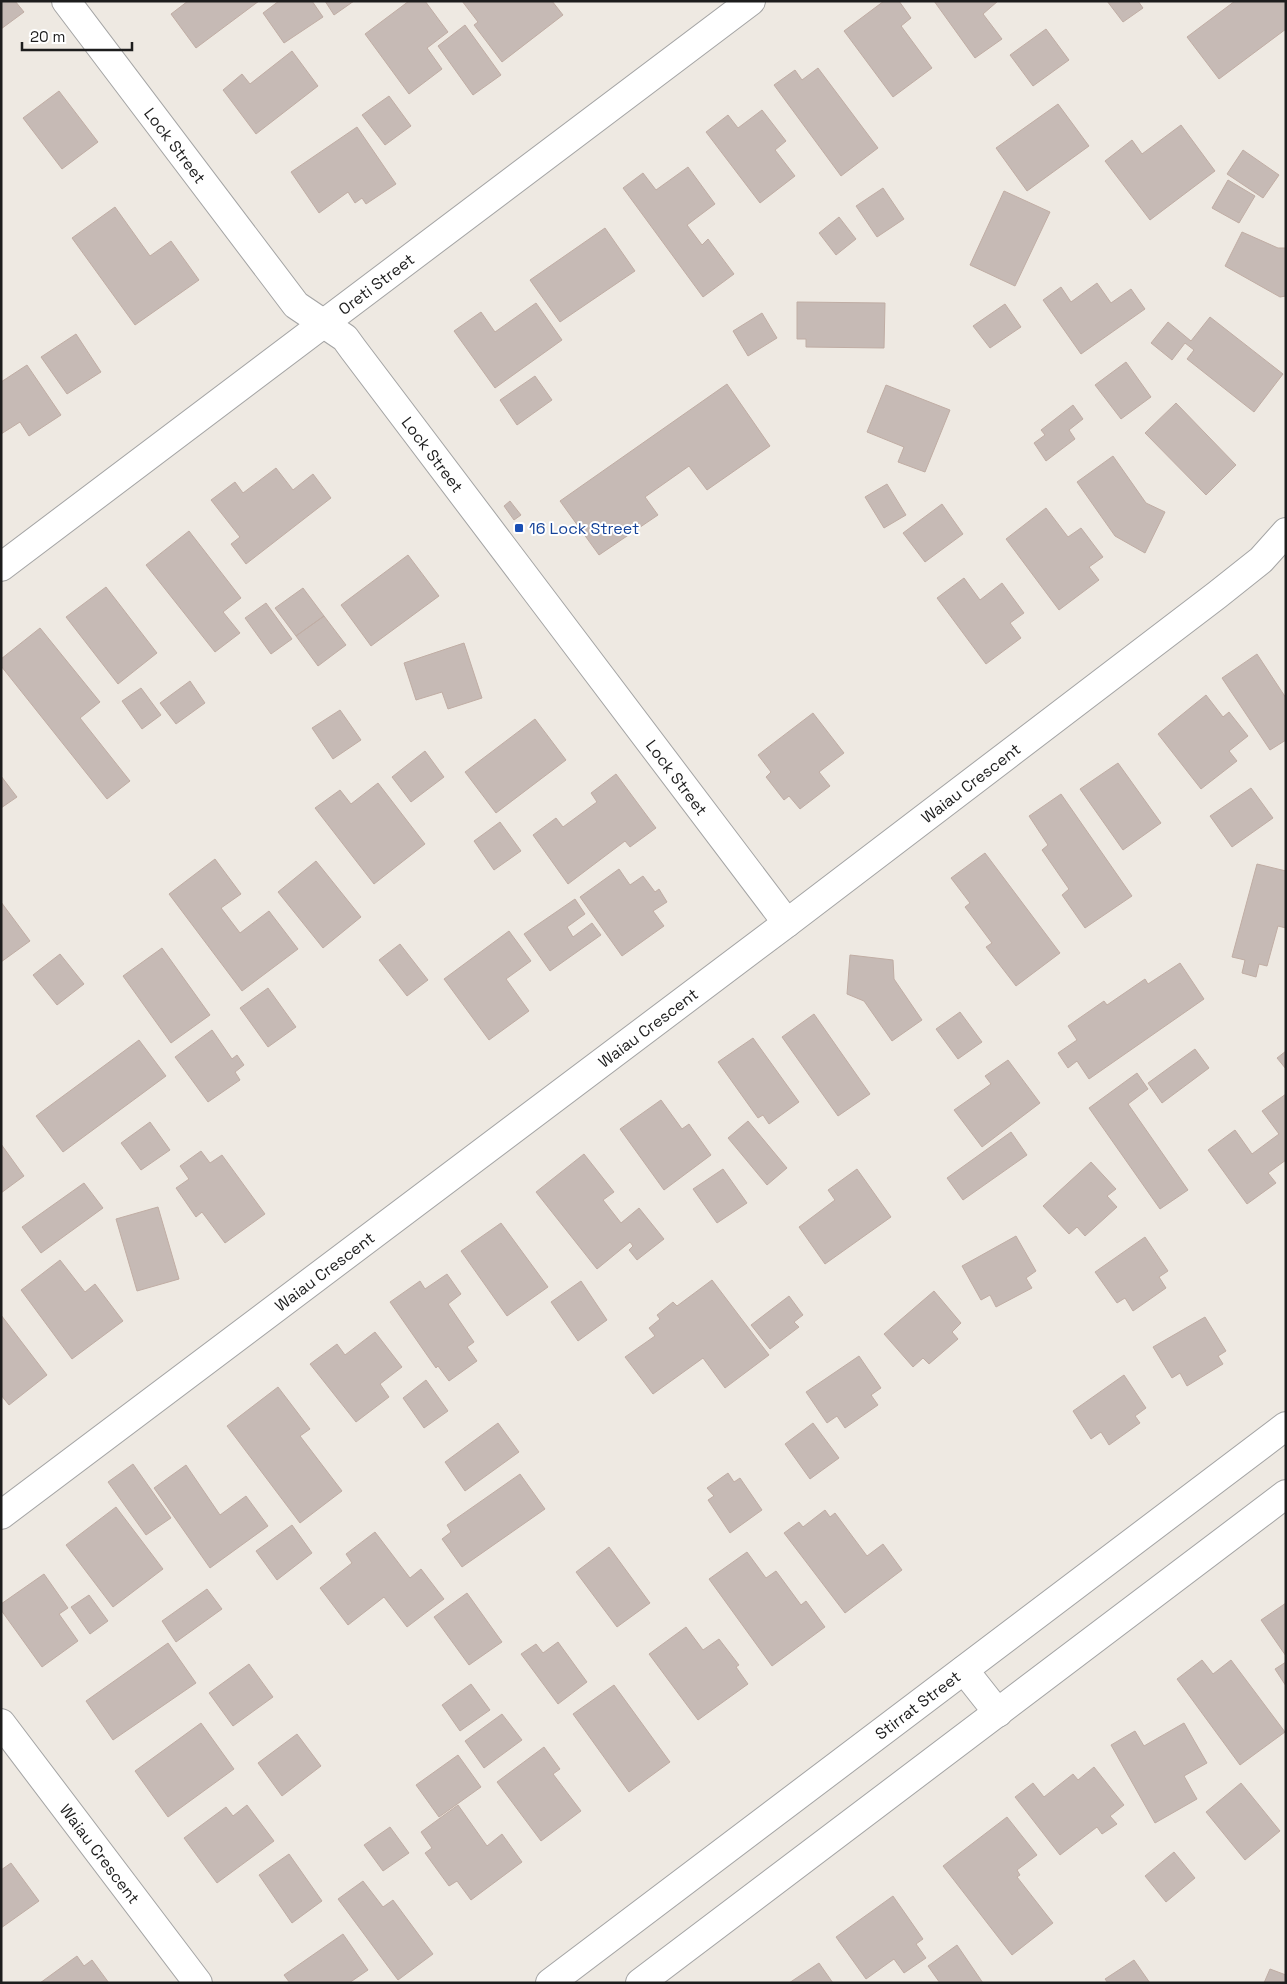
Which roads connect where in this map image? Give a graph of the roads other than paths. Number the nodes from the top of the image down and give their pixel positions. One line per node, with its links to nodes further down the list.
1 (66, 1): 3 (street, Lock Street)
2 (751, 1): 3 (street, Oreti Street)
3 (323, 324): 5 (street, Oreti Street); 6 (street, Lock Street)
4 (1286, 532): 6 (street, Waiau Crescent)
5 (1, 567)
6 (787, 923): 9 (street, Waiau Crescent)
7 (1286, 1426): 10 (street, Stirrat Street)
8 (1286, 1494): 11 (street)
9 (1, 1515)
10 (964, 1670): 11 (street); 14 (street, Stirrat Street)
11 (998, 1713): 15 (street)
12 (1, 1723): 13 (street, Waiau Crescent)
13 (198, 1983)
14 (550, 1983)
15 (640, 1983)

